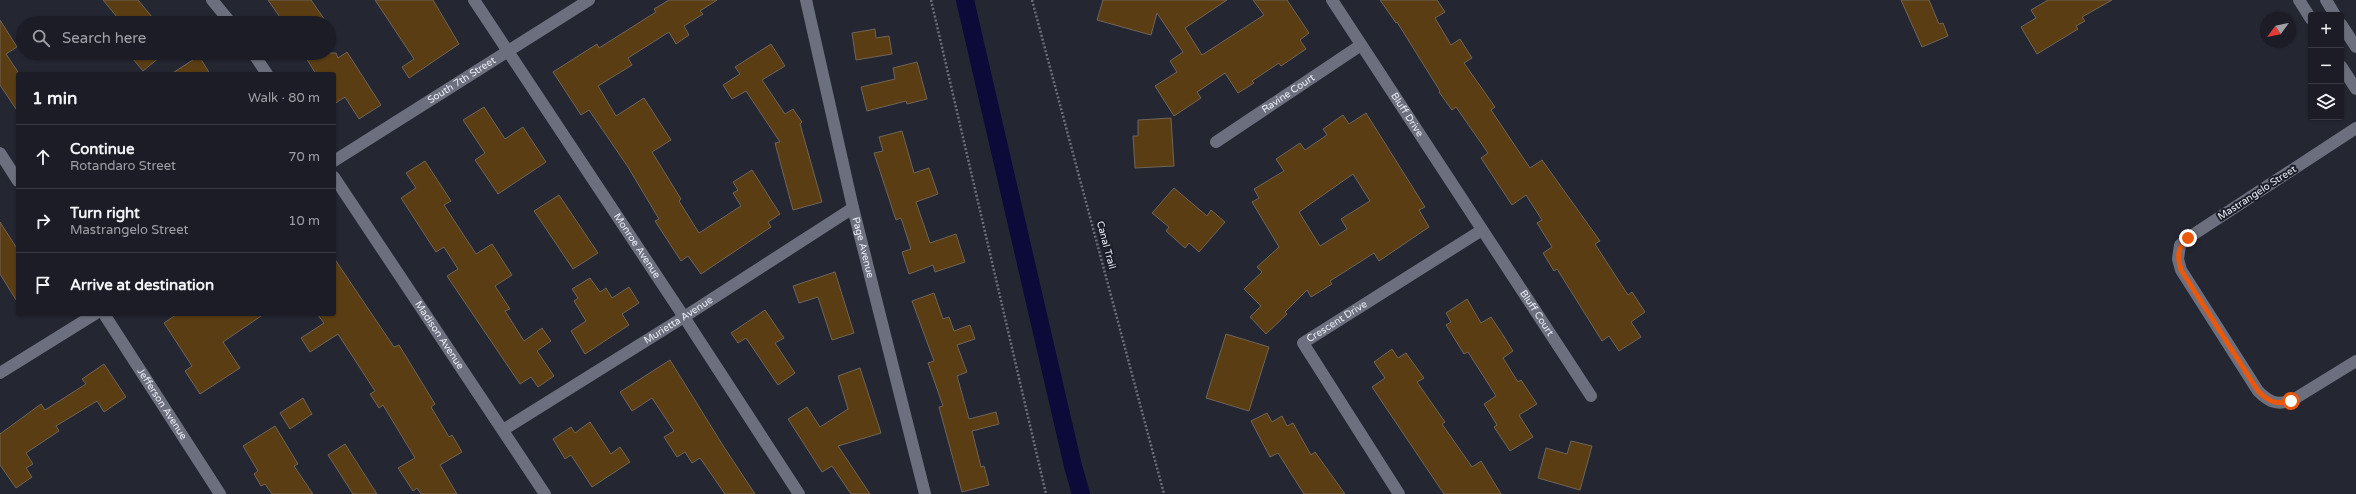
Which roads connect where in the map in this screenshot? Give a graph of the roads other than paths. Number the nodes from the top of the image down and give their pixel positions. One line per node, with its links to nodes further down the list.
1 (212, 0): 10 (street)
2 (474, 0): 14 (street, Monroe Avenue)
3 (589, 0): 14 (street, South 7th Street)
4 (806, 0): 25 (street, Page Avenue)
5 (1332, 0): 12 (street, Bluff Drive)
6 (2299, 0): 9 (street)
7 (2326, 0): 8 (street)
8 (2333, 12)
9 (2308, 14)
10 (225, 16)
11 (2344, 29): 13 (street)
12 (1361, 45): 20 (street, Ravine Court); 26 (street, Bluff Drive)
13 (2356, 47)
14 (508, 53): 22 (street, South 7th Street); 29 (street, Monroe Avenue)
15 (258, 60): 17 (street)
16 (2344, 71): 18 (street)
17 (266, 72)
18 (2356, 89)
19 (2356, 128): 30 (street, Mastrangelo Street)
20 (1216, 142)
21 (0, 153): 23 (street)
22 (336, 160)
23 (16, 178)
24 (336, 180): 33 (street, Madison Avenue)
25 (853, 208): 29 (street, Murietta Avenue); 37 (street, Page Avenue)
26 (1482, 230): 32 (street, Bluff Court); 38 (street, Crescent Drive)
27 (91, 316): 31 (street)
28 (105, 316): 34 (street, Jefferson Avenue)
29 (684, 317): 33 (street, Murietta Avenue); 36 (street, Monroe Avenue)
30 (2356, 361)
31 (0, 373)
32 (1591, 396)
33 (503, 430): 35 (street, Madison Avenue)
34 (220, 494)
35 (545, 494)
36 (799, 494)
37 (925, 494)
38 (1399, 494)

